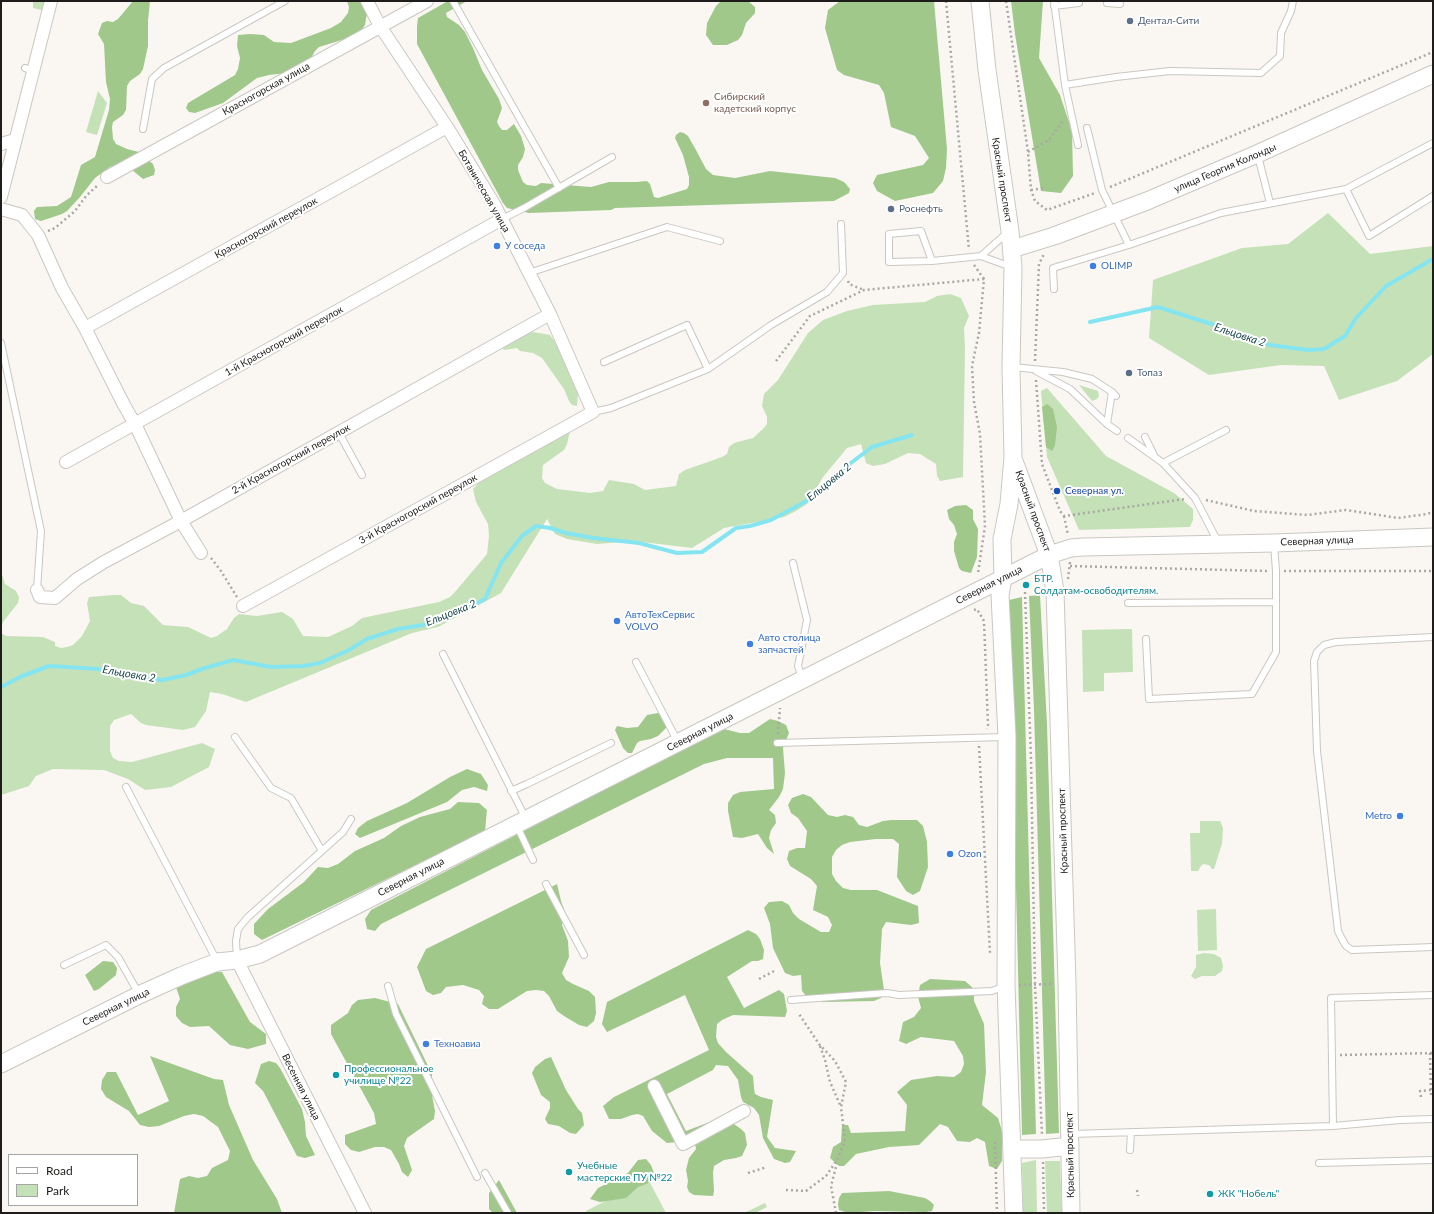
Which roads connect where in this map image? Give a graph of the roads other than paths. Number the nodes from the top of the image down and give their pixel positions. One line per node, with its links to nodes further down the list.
1 (51, 1): 19 (street)
2 (286, 1): 18 (lane)
3 (367, 1): 13 (street, Ботаническая улица)
4 (427, 1): 13 (street, Красногорская улица)
5 (454, 1): 26 (lane)
6 (980, 1): 35 (main road, Красный проспект)
7 (1293, 1): 15 (lane)
8 (1070, 2): 9 (lane); 10 (lane)
9 (1054, 3): 15 (lane)
10 (1079, 3)
11 (1107, 3): 12 (lane)
12 (1120, 4)
13 (380, 26): 16 (street, Ботаническая улица); 25 (street, Красногорская улица)
14 (1433, 74): 23 (main road, улица Георгия Колонды)
15 (1065, 85): 22 (lane)
16 (447, 127): 33 (street, Ботаническая улица); 45 (street, Красногорский переулок)
17 (1087, 128): 32 (lane)
18 (143, 129)
19 (17, 143): 21 (street); 28 (street)
20 (1433, 143): 27 (lane)
21 (1, 144)
22 (1078, 145)
23 (1257, 154): 30 (lane); 32 (main road, улица Георгия Колонды)
24 (612, 157): 26 (lane)
25 (106, 177)
26 (559, 188): 33 (lane)
27 (1346, 189): 29 (lane); 30 (lane)
28 (1, 196)
29 (1433, 196)
30 (1270, 203): 37 (lane)
31 (1, 209): 45 (street)
32 (1112, 214): 37 (lane); 38 (main road, улица Георгия Колонды)
33 (502, 219): 42 (street, Ботаническая улица); 52 (street, 1-й Красногорский переулок)
34 (841, 224): 49 (lane)
35 (1010, 231): 38 (main road, Красный проспект); 39 (lane)
36 (720, 241): 42 (lane)
37 (1129, 245): 43 (lane)
38 (1012, 249): 41 (main road, Красный проспект)
39 (980, 256): 40 (lane); 41 (lane)
40 (932, 261): 40 (lane)
41 (1013, 268): 48 (main road, Красный проспект)
42 (529, 273): 44 (street, Ботаническая улица)
43 (1054, 289)
44 (550, 314): 51 (street, Ботаническая улица); 56 (street, 2-й Красногорский переулок)
45 (85, 328): 52 (street)
46 (1, 343): 72 (lane)
47 (604, 362): 49 (lane)
48 (1011, 367): 50 (lane); 59 (main road, Красный проспект)
49 (708, 369): 51 (lane)
50 (1035, 370): 53 (lane); 53 (lane)
51 (593, 412): 75 (street, 3-й Красногорский переулок)
52 (135, 424): 61 (street, 1-й Красногорский переулок); 64 (street)
53 (1107, 424): 55 (lane)
54 (1226, 430): 62 (lane)
55 (1117, 431)
56 (339, 433): 63 (lane); 64 (street, 2-й Красногорский переулок)
57 (1145, 437): 60 (lane)
58 (1128, 438): 60 (lane)
59 (1013, 457): 69 (main road, Красный проспект); 71 (main road, Красный проспект)
60 (1155, 457): 62 (lane)
61 (66, 462)
62 (1163, 463): 67 (lane)
63 (362, 475)
64 (181, 521): 68 (street); 72 (street, 2-й Красногорский переулок)
65 (1433, 537): 66 (main road, Северная улица)
66 (1274, 543): 67 (main road, Северная улица); 73 (lane)
67 (1218, 544): 69 (main road, Северная улица)
68 (201, 553)
69 (1049, 555): 71 (main road, Северная улица); 109 (main road, Красный проспект)
70 (793, 564): 80 (lane)
71 (1003, 578): 80 (main road, Северная улица); 82 (main road, Красный проспект)
72 (37, 590)
73 (1276, 602): 74 (lane); 77 (lane)
74 (1128, 603)
75 (243, 606)
76 (1433, 637): 93 (lane)
77 (1146, 639)
78 (443, 654): 87 (lane)
79 (636, 662): 84 (lane)
80 (803, 679): 84 (main road, Северная улица)
81 (235, 737): 90 (lane)
82 (1007, 737): 85 (lane); 98 (main road, Красный проспект)
83 (611, 743): 87 (lane)
84 (679, 743): 89 (main road, Северная улица)
85 (777, 743)
86 (126, 787): 96 (lane)
87 (511, 790): 89 (lane)
88 (351, 819): 90 (lane)
89 (521, 822): 91 (lane); 95 (main road, Северная улица)
90 (322, 851): 95 (lane)
91 (534, 860)
92 (546, 884): 94 (lane)
93 (1433, 947)
94 (584, 955)
95 (237, 960): 96 (main road, Северная улица); 116 (street, Весенняя улица)
96 (218, 962): 100 (main road, Северная улица)
97 (64, 965): 100 (lane)
98 (1006, 985): 102 (lane); 110 (main road, Красный проспект)
99 (388, 986): 115 (lane)
100 (139, 995): 103 (main road, Северная улица)
101 (1433, 995): 107 (lane)
102 (791, 1000)
103 (1, 1064)
104 (654, 1086): 105 (street)
105 (744, 1111)
106 (1433, 1119): 107 (lane)
107 (1333, 1126): 108 (lane)
108 (1131, 1132): 109 (lane); 111 (lane)
109 (1070, 1140): 110 (main road); 119 (main road, Красный проспект)
110 (1012, 1149): 118 (main road, Красный проспект)
111 (1130, 1150)
112 (1433, 1160): 113 (lane)
113 (1319, 1163)
114 (485, 1173): 117 (lane)
115 (477, 1177)
116 (365, 1213)
117 (508, 1213)
118 (1014, 1213)
119 (1071, 1213)

